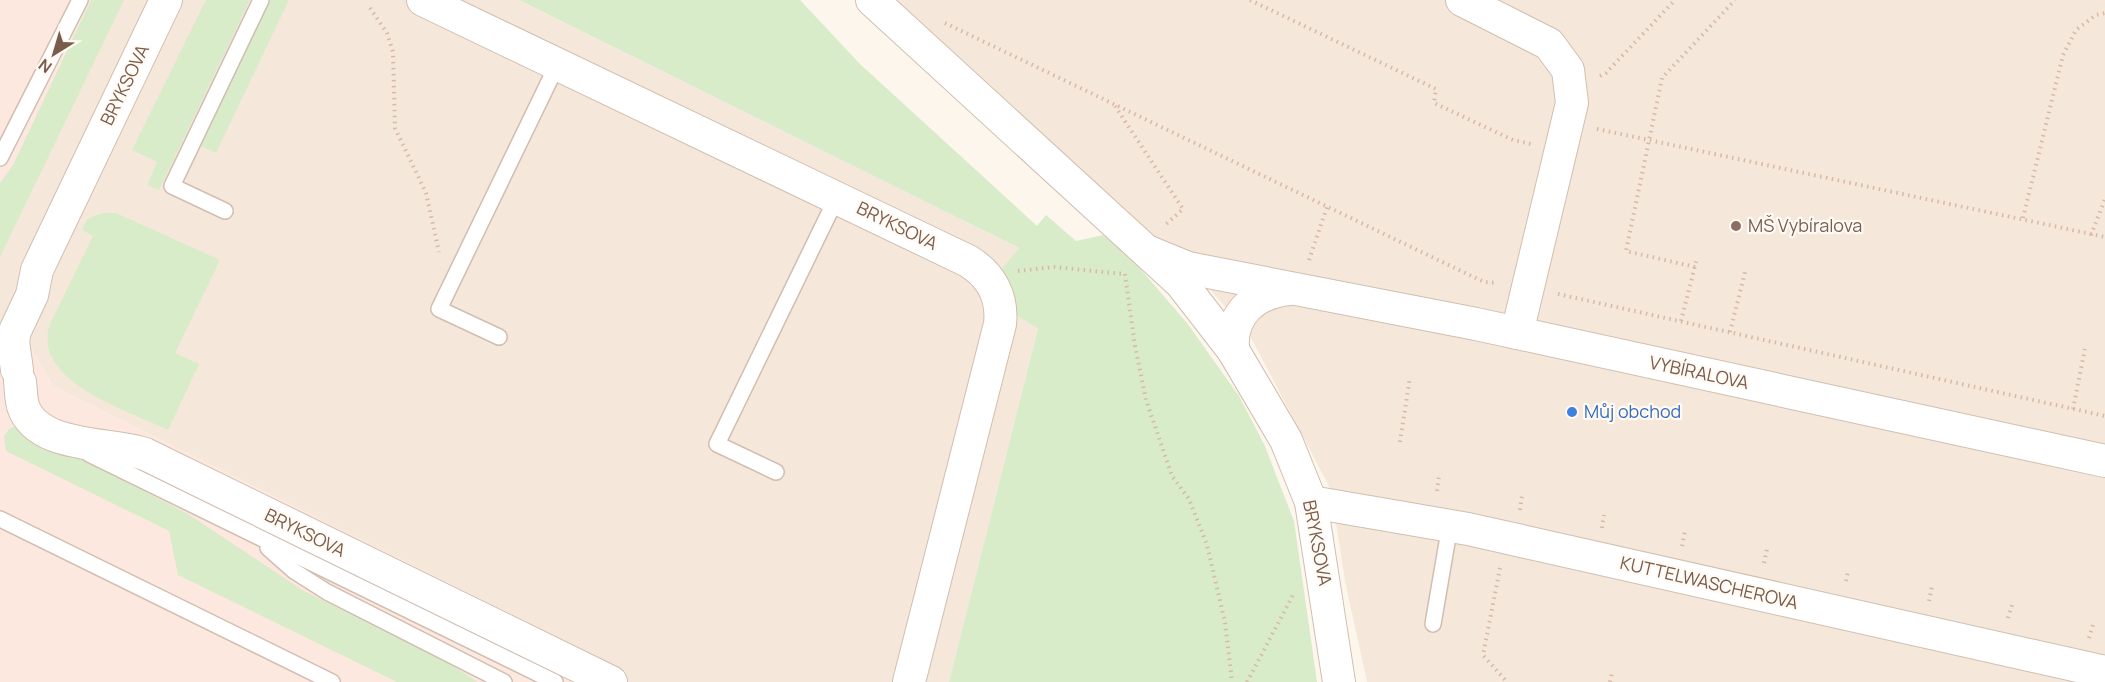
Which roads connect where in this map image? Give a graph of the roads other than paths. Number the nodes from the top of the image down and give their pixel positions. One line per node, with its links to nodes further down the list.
1 (80, 0): 8 (lane)
2 (166, 0): 12 (street, BRYKSOVA)
3 (261, 0): 10 (lane)
4 (423, 0): 7 (street, BRYKSOVA)
5 (872, 0): 11 (street, BRYKSOVA)
6 (1462, 0): 15 (street)
7 (558, 63): 9 (street, BRYKSOVA); 16 (lane)
8 (0, 158)
9 (837, 197): 22 (lane); 33 (street, BRYKSOVA)
10 (225, 212)
11 (1146, 249): 13 (street, VYBÍRALOVA); 17 (street, BRYKSOVA)
12 (37, 270): 14 (street); 18 (street, BRYKSOVA)
13 (1293, 289): 15 (street, VYBÍRALOVA); 17 (street)
14 (0, 327)
15 (1517, 333): 21 (street, VYBÍRALOVA)
16 (499, 337)
17 (1233, 350): 23 (street, BRYKSOVA)
18 (12, 368): 19 (street); 20 (street, BRYKSOVA)
19 (0, 416)
20 (61, 440): 25 (lane); 32 (street, BRYKSOVA)
21 (2105, 460)
22 (776, 472)
23 (1311, 502): 26 (street, KUTTELWASCHEROVA); 34 (street, BRYKSOVA)
24 (0, 519): 29 (lane)
25 (233, 524): 30 (lane); 31 (lane)
26 (1450, 525): 27 (lane); 28 (street, KUTTELWASCHEROVA)
27 (1433, 624)
28 (2105, 672)
29 (332, 682)
30 (504, 682)
31 (555, 682)
32 (611, 682)
33 (909, 682)
34 (1340, 682)

